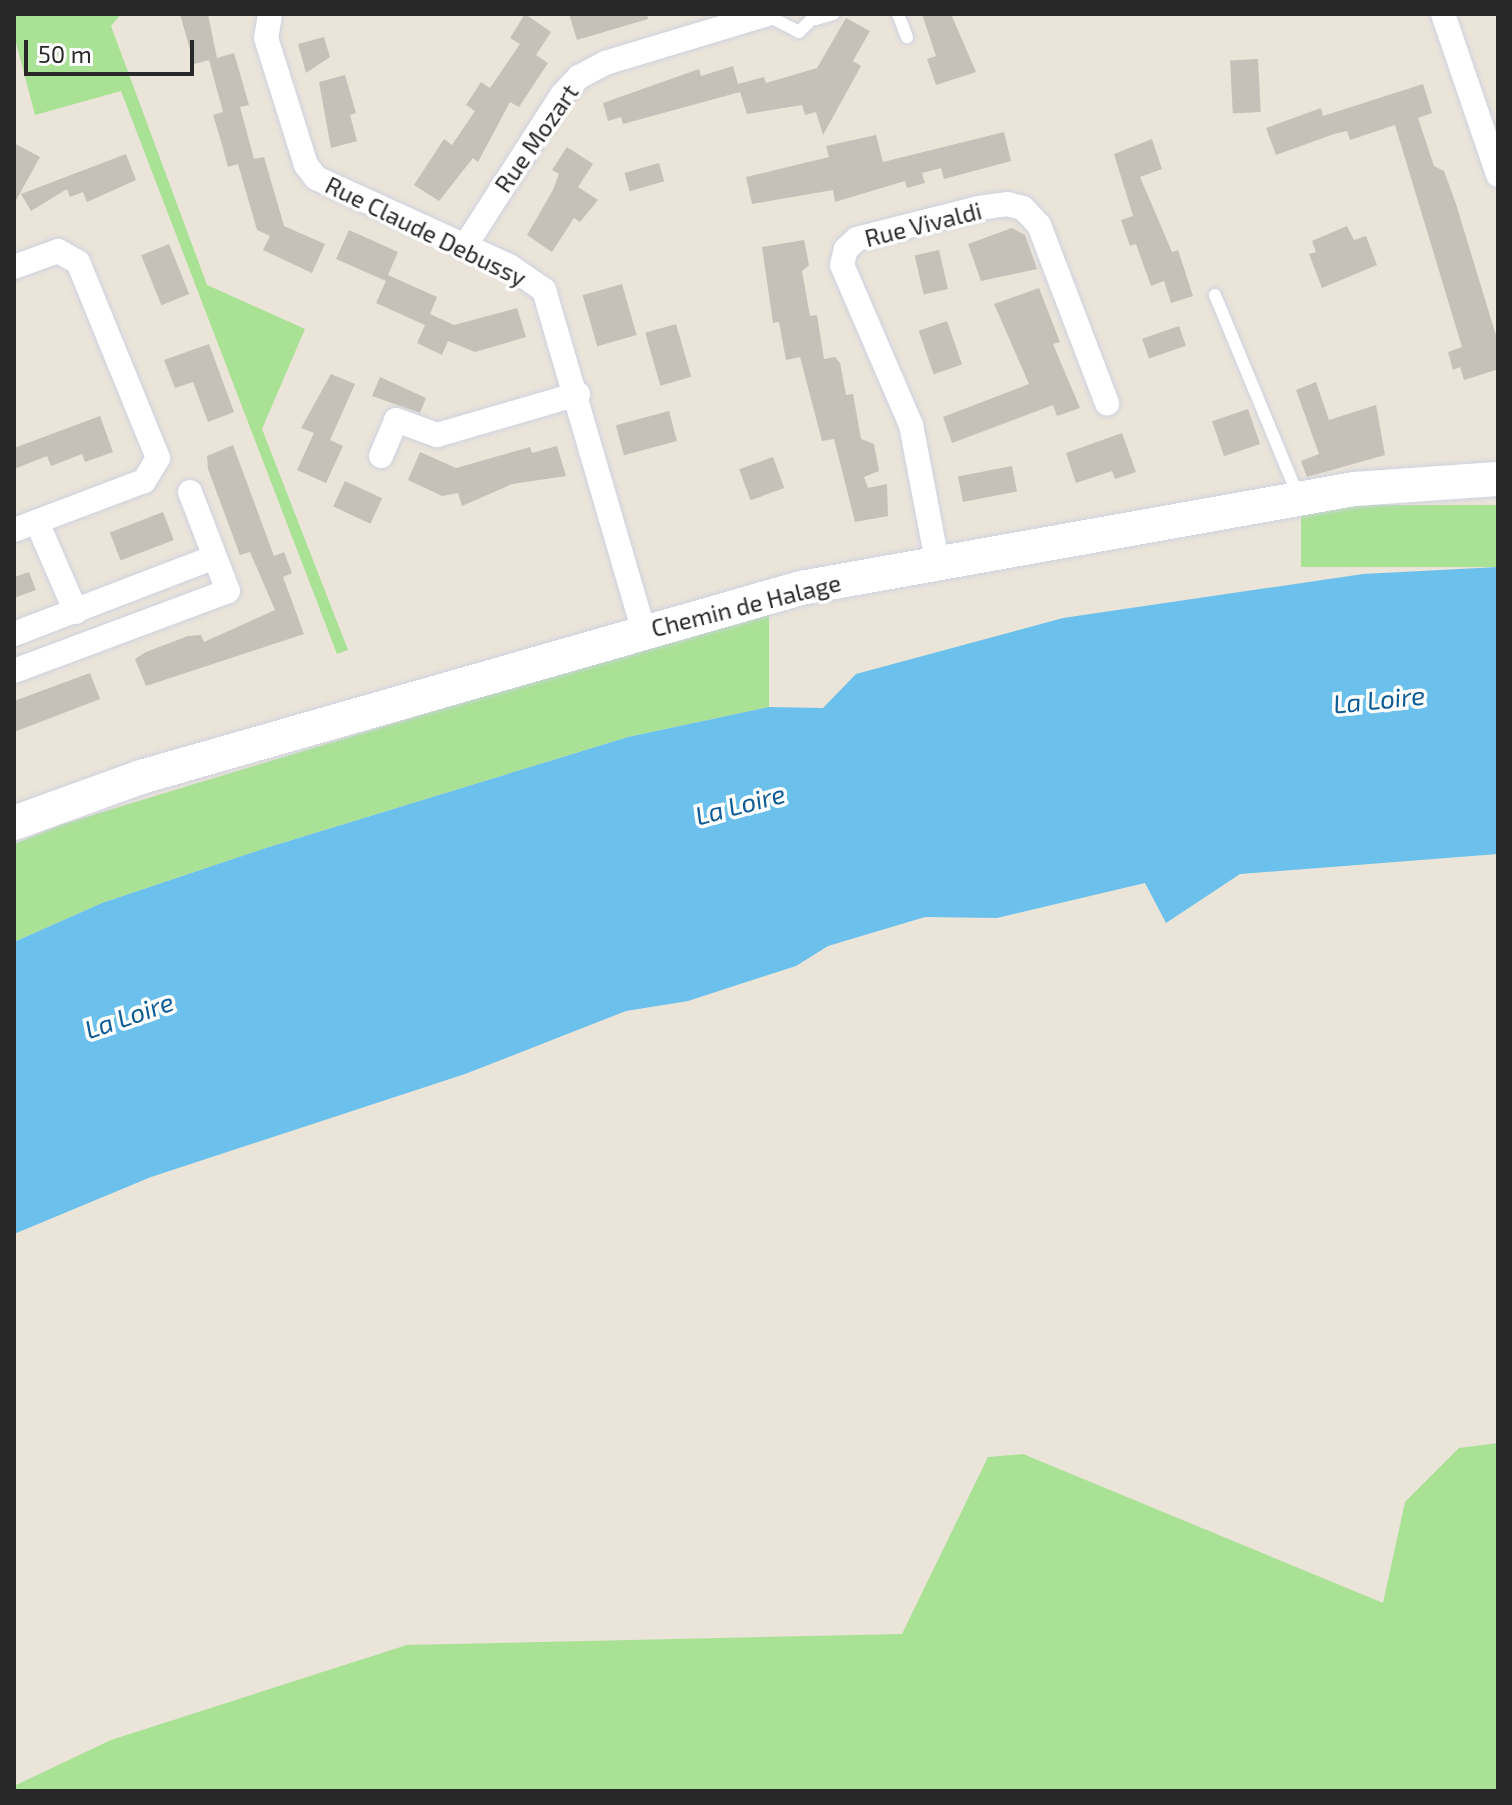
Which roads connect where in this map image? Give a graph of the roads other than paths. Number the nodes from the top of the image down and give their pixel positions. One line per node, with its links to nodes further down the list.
1 (270, 14): 10 (street, Rue Claude Debussy)
2 (767, 14): 6 (lane); 10 (street, Rue Mozart)
3 (833, 14): 6 (lane)
4 (898, 14): 7 (lane)
5 (1443, 14): 8 (street)
6 (816, 17)
7 (907, 37)
8 (1488, 112): 9 (street)
9 (1498, 175)
10 (465, 246): 13 (street, Rue Claude Debussy)
11 (14, 267): 19 (street)
12 (1215, 295): 18 (lane)
13 (578, 394): 15 (street); 24 (street, Rue Claude Debussy)
14 (1107, 403): 22 (street, Rue Vivaldi)
15 (381, 456)
16 (1498, 479): 18 (main road, Chemin de Halage)
17 (190, 492): 21 (street)
18 (1298, 497): 22 (main road, Chemin de Halage)
19 (37, 522): 20 (street); 23 (street)
20 (14, 530)
21 (215, 557): 23 (street); 26 (street)
22 (937, 561): 24 (main road, Chemin de Halage)
23 (76, 612): 25 (street)
24 (644, 631): 27 (main road, Chemin de Halage)
25 (14, 634)
26 (14, 671)
27 (14, 823)

